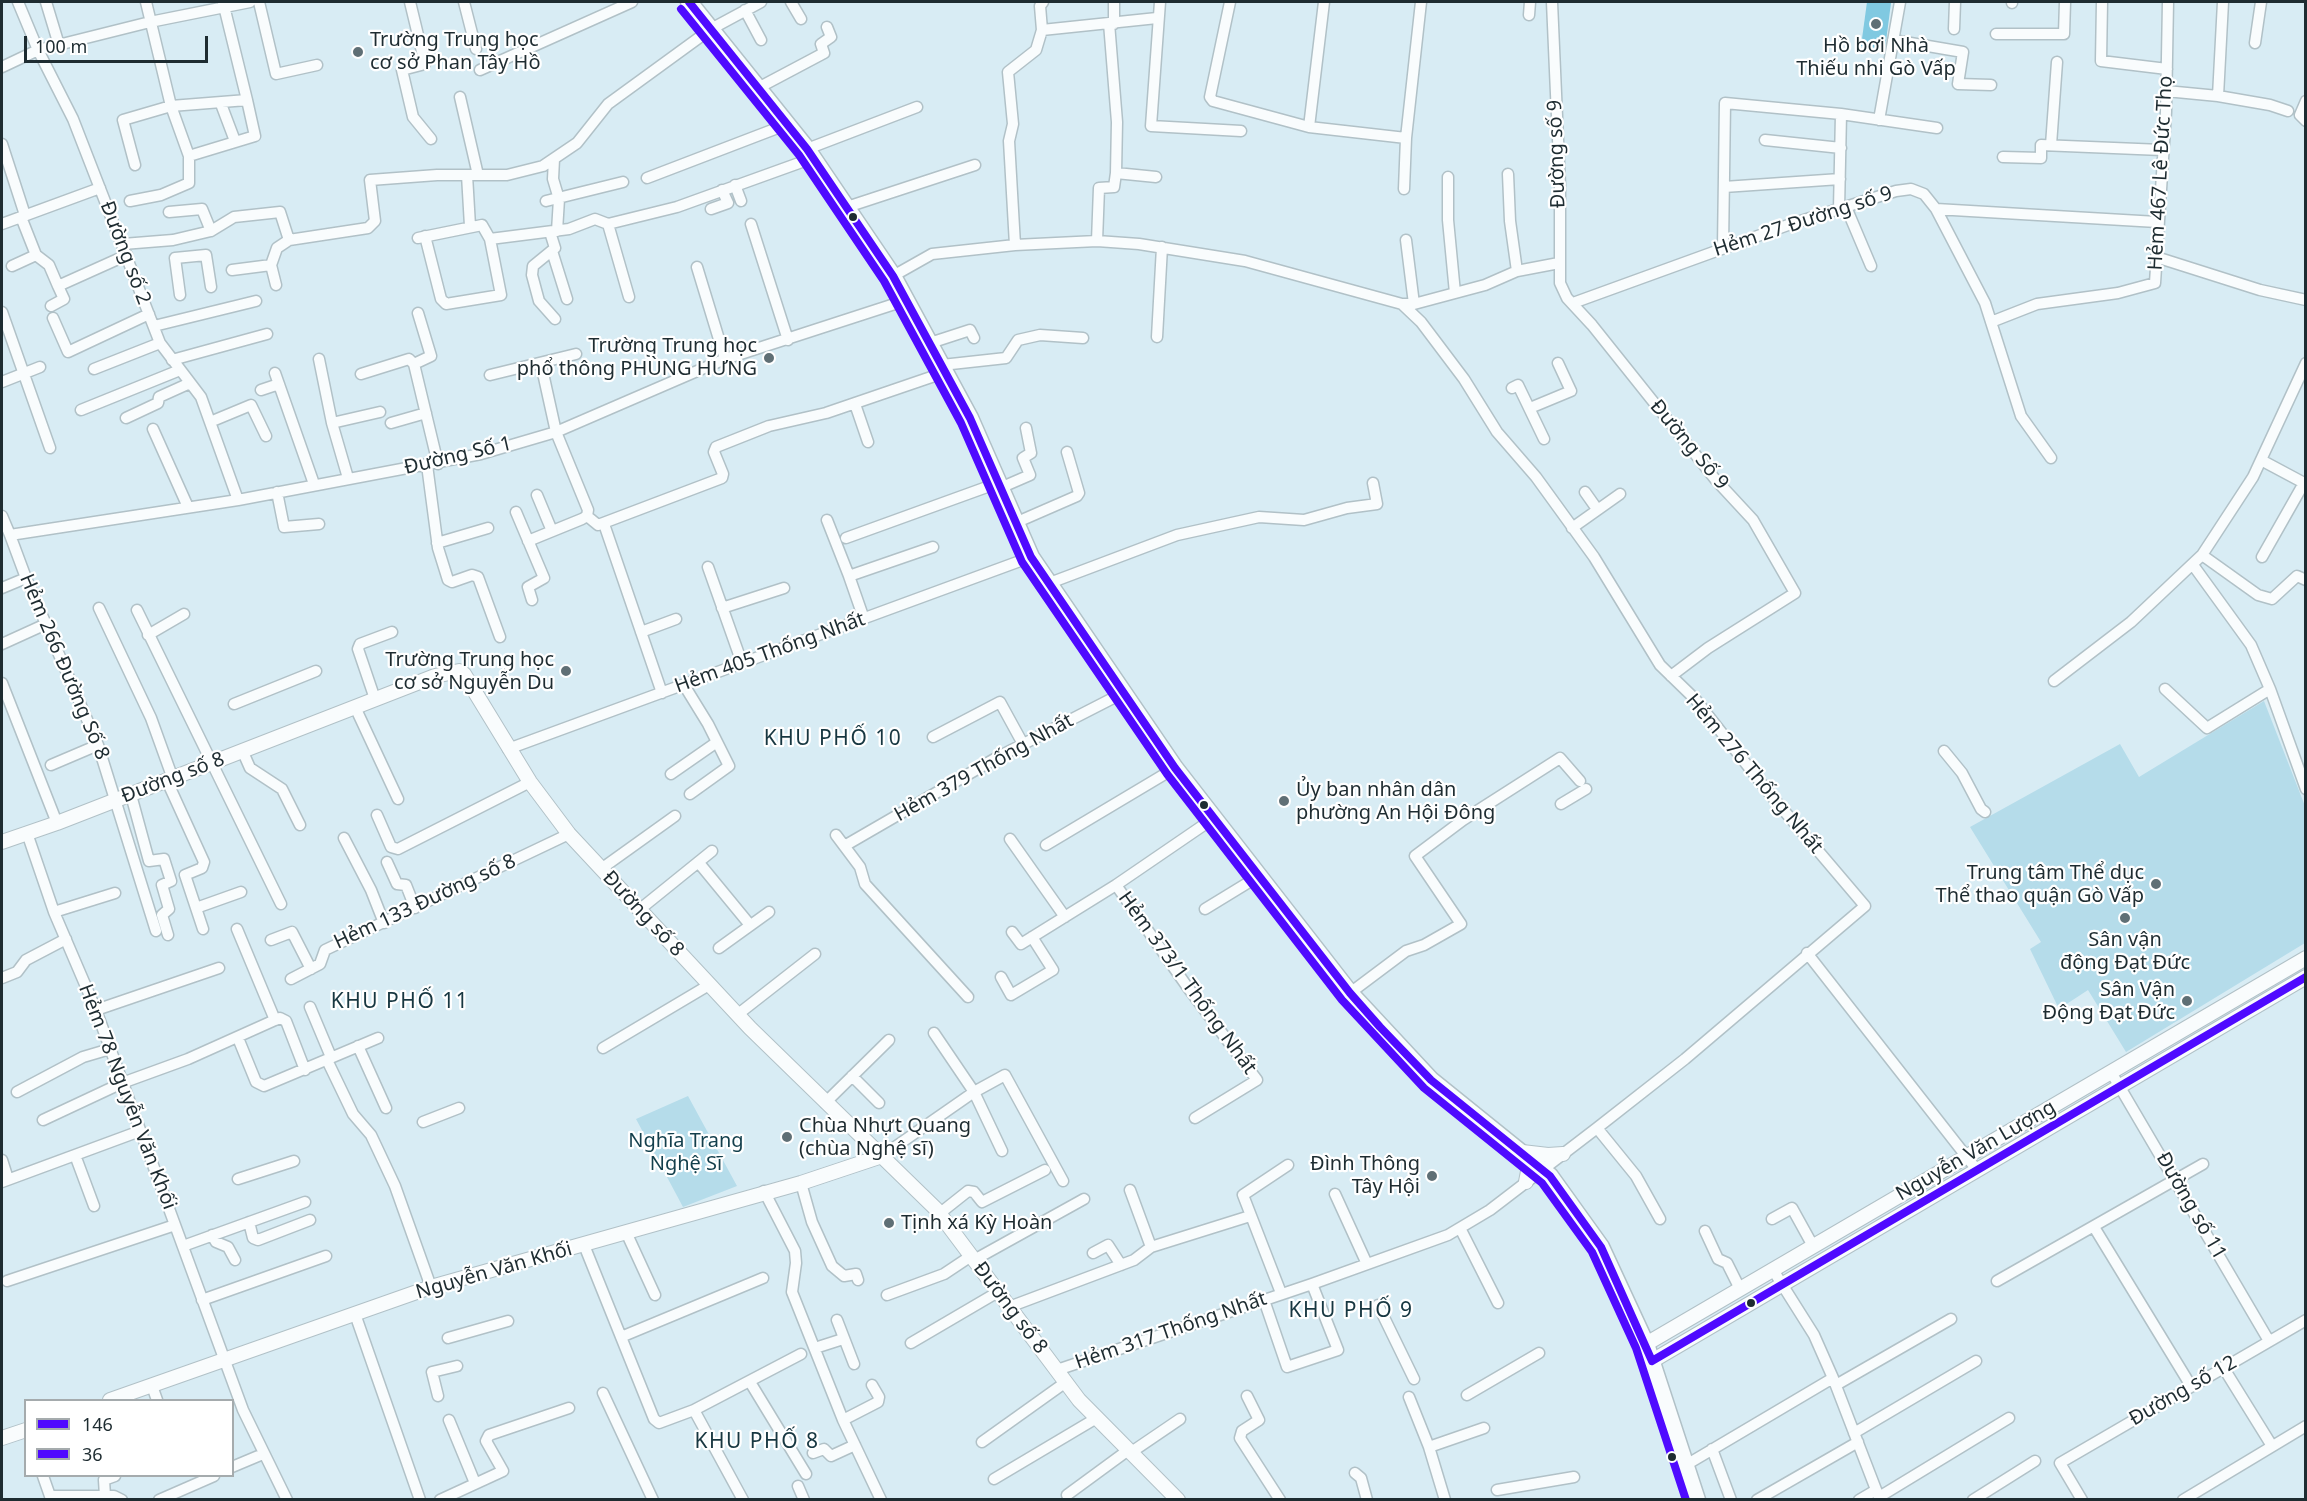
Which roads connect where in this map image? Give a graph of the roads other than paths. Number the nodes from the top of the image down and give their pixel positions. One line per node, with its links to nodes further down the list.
1 (18, 2): 45 (street, Đường số 2)
2 (46, 2): 43 (street)
3 (146, 2): 33 (street)
4 (250, 2): 27 (street)
5 (259, 2): 47 (street)
6 (410, 2): 70 (street)
7 (464, 2): 44 (street)
8 (632, 2): 50 (street)
9 (689, 2): 36 (main road)
10 (761, 2): 29 (street)
11 (791, 2): 32 (street)
12 (1043, 2): 38 (street)
13 (1114, 2): 34 (street)
14 (1160, 2): 31 (street)
15 (1230, 2): 66 (street)
16 (1324, 2): 66 (street)
17 (1421, 2): 69 (street)
18 (1530, 2): 30 (street)
19 (1552, 2): 127 (street, Đường số 9)
20 (1900, 2): 41 (street)
21 (1955, 2): 37 (street)
22 (2065, 2): 39 (street)
23 (2102, 2): 49 (street)
24 (2169, 2): 49 (street, Hẻm 467 Lê Đức Thọ)
25 (2223, 2): 54 (street)
26 (2261, 2): 42 (street)
27 (237, 3): 28 (street)
28 (223, 4): 33 (street); 56 (street)
29 (745, 10): 36 (street); 40 (street)
30 (1529, 15)
31 (1157, 18): 34 (street); 68 (street)
32 (801, 19)
33 (150, 22): 43 (street); 59 (street)
34 (1112, 24): 38 (street); 83 (street)
35 (827, 27): 52 (street)
36 (711, 29): 52 (main road); 80 (street)
37 (1954, 29)
38 (1041, 30): 119 (street)
39 (1996, 34)
40 (761, 40)
41 (1893, 40): 51 (street); 63 (street)
42 (2254, 43)
43 (59, 45): 45 (street)
44 (476, 49)
45 (38, 51): 48 (street); 93 (street, Đường số 2)
46 (2057, 62): 74 (street)
47 (317, 65)
48 (2, 67)
49 (2167, 69): 53 (street, Hẻm 467 Lê Đức Thọ)
50 (480, 70)
51 (1991, 85)
52 (758, 88): 65 (main road)
53 (2166, 91): 54 (street); 76 (street, Hẻm 467 Lê Đức Thọ)
54 (2218, 96): 61 (street)
55 (460, 97): 85 (street)
56 (248, 99): 58 (street); 72 (street)
57 (2306, 101): 64 (street)
58 (221, 104): 59 (street); 72 (street)
59 (171, 106): 78 (street); 81 (street)
60 (917, 107): 77 (street)
61 (2288, 111)
62 (1841, 114): 63 (street); 75 (street); 92 (street)
63 (1879, 120): 67 (street)
64 (2306, 122)
65 (788, 124): 77 (main road); 88 (street)
66 (1310, 127): 69 (street)
67 (1937, 128)
68 (1241, 131)
69 (1406, 138): 94 (street)
70 (431, 139)
71 (1765, 140): 75 (street)
72 (235, 141): 78 (street)
73 (2, 144): 105 (street)
74 (2051, 145): 76 (street); 79 (street)
75 (1840, 147): 89 (street)
76 (2162, 150): 106 (street, Hẻm 467 Lê Đức Thọ)
77 (810, 154): 91 (street); 100 (main road)
78 (189, 156): 97 (street)
79 (2003, 157)
80 (554, 159): 85 (street); 96 (street)
81 (135, 165)
82 (975, 165): 100 (street)
83 (1116, 173): 86 (street); 117 (street)
84 (1508, 174): 133 (street)
85 (472, 175): 110 (street); 115 (street)
86 (1156, 177)
87 (1449, 177): 138 (street)
88 (647, 178)
89 (1840, 179): 92 (street); 101 (street)
90 (623, 182): 96 (street)
91 (735, 185): 95 (street); 99 (street)
92 (1724, 187): 121 (street)
93 (100, 188): 105 (street); 118 (street, Đường số 2)
94 (1404, 189)
95 (722, 190): 103 (street); 108 (street)
96 (560, 199): 98 (street); 112 (street)
97 (130, 201)
98 (546, 201)
99 (741, 201)
100 (847, 207): 134 (main road)
101 (1843, 208): 102 (street, Hẻm 27 Đường số 9); 121 (street, Hẻm 27 Đường số 9); 130 (street)
102 (1936, 209): 106 (street); 153 (street, Hẻm 27 Đường số 9)
103 (711, 210)
104 (169, 212): 111 (street)
105 (23, 216): 107 (street); 123 (street)
106 (2157, 222): 125 (street, Hẻm 467 Lê Đức Thọ)
107 (2, 224)
108 (608, 224): 112 (street); 140 (street)
109 (751, 224): 159 (street)
110 (470, 226): 113 (street); 113 (street)
111 (211, 231): 114 (street); 115 (street)
112 (553, 231): 113 (street); 122 (street)
113 (490, 239)
114 (173, 240): 118 (street); 126 (street)
115 (289, 240): 128 (street)
116 (1406, 240): 146 (street)
117 (1097, 241): 119 (street); 120 (street)
118 (123, 244): 124 (street, Đường số 2)
119 (1015, 245): 134 (street)
120 (1162, 247): 146 (street); 156 (street)
121 (1723, 247): 145 (street, Hẻm 27 Đường số 9)
122 (552, 251): 141 (street); 152 (street)
123 (36, 255): 129 (street); 136 (street)
124 (127, 255): 136 (street); 150 (street, Đường số 2)
125 (2156, 257): 143 (street); 153 (street, Hẻm 467 Lê Đức Thọ)
126 (175, 258): 137 (street); 139 (street)
127 (1559, 263): 133 (street); 145 (street, Đường số 9)
128 (271, 265): 132 (street); 135 (street)
129 (12, 266)
130 (1871, 266)
131 (697, 267): 164 (street)
132 (232, 270)
133 (1517, 271): 138 (street)
134 (893, 276): 142 (main road)
135 (276, 285)
136 (58, 286): 147 (street)
137 (211, 287)
138 (1455, 293): 146 (street)
139 (180, 294)
140 (628, 297)
141 (567, 298)
142 (907, 300): 159 (street, Đường Số 1); 160 (main road)
143 (2306, 300)
144 (256, 301): 154 (street)
145 (1573, 303): 256 (street, Đường Số 9)
146 (1408, 304): 223 (street, Hẻm 276 Thống Nhất)
147 (51, 306)
148 (2, 312): 174 (street)
149 (418, 312): 168 (street)
150 (149, 314): 151 (street); 154 (street, Đường số 2)
151 (53, 318)
152 (555, 319)
153 (1991, 322): 200 (street, Hẻm 27 Đường số 9)
154 (154, 326): 161 (street, Đường số 2)
155 (267, 334): 165 (street)
156 (1157, 337)
157 (974, 338): 160 (street)
158 (1083, 338): 171 (street)
159 (788, 340): 164 (street, Đường Số 1)
160 (930, 343): 171 (main road)
161 (160, 344): 165 (street, Đường số 2); 172 (street)
162 (576, 354): 169 (street)
163 (319, 359): 190 (street)
164 (725, 359): 194 (street, Đường Số 1)
165 (172, 360): 173 (street, Đường số 2)
166 (1558, 363): 184 (street)
167 (2306, 363): 201 (street)
168 (414, 364): 176 (street); 187 (street)
169 (541, 364): 177 (street); 194 (street)
170 (40, 367): 174 (street)
171 (944, 368): 183 (street); 207 (main road)
172 (94, 369)
173 (180, 370): 179 (street, Đường số 2); 185 (street)
174 (23, 373): 178 (street); 198 (street)
175 (275, 373): 180 (street)
176 (361, 374)
177 (490, 375)
178 (2, 382)
179 (190, 383): 188 (street); 189 (street, Đường số 2)
180 (279, 384): 182 (street); 206 (street)
181 (1512, 388): 184 (street)
182 (261, 390)
183 (855, 404): 197 (street); 221 (street)
184 (1530, 408): 196 (street)
185 (81, 410)
186 (380, 412): 190 (street)
187 (426, 413): 191 (street); 202 (street)
188 (126, 418)
189 (210, 422): 195 (street); 212 (street, Đường số 2)
190 (332, 423): 203 (street)
191 (391, 423)
192 (1026, 428): 207 (street)
193 (153, 429): 213 (street)
194 (556, 432): 202 (street, Đường Số 1); 217 (street)
195 (266, 436)
196 (1544, 439)
197 (868, 442)
198 (50, 448)
199 (1067, 452): 219 (street)
200 (2052, 458)
201 (2261, 460): 205 (street); 230 (street)
202 (433, 464): 203 (street, Đường Số 1); 228 (street)
203 (348, 478): 206 (street, Đường Số 1)
204 (1373, 483): 238 (street)
205 (2305, 483): 232 (street)
206 (314, 484): 208 (street, Đường Số 1)
207 (999, 486): 219 (main road); 226 (street)
208 (277, 492): 212 (street, Đường Số 1); 220 (street)
209 (1585, 492): 214 (street)
210 (1620, 494): 214 (street)
211 (537, 495): 224 (street)
212 (238, 500): 213 (street, Đường Số 1)
213 (188, 507): 225 (street, Đường Số 1)
214 (1597, 509): 223 (street)
215 (516, 512): 227 (street)
216 (2, 516): 225 (street)
217 (587, 516): 221 (street); 224 (street)
218 (827, 520): 235 (street)
219 (1015, 523): 231 (main road)
220 (320, 524)
221 (604, 524): 250 (street)
222 (488, 528): 228 (street)
223 (1572, 528): 256 (street, Hẻm 276 Thống Nhất)
224 (552, 531): 227 (street)
225 (10, 535): 236 (street, Hẻm 266 Đường Số 8)
226 (846, 538)
227 (528, 541): 241 (street)
228 (437, 543): 252 (street)
229 (933, 546): 235 (street)
230 (2202, 555): 233 (street); 237 (street)
231 (1031, 557): 238 (main road); 247 (street, Hẻm 405 Thống Nhất)
232 (2262, 557)
233 (2193, 565): 257 (street); 260 (street)
234 (708, 567): 243 (street)
235 (849, 576): 247 (street)
236 (26, 578): 239 (street); 248 (street, Hẻm 266 Đường Số 8)
237 (2306, 580)
238 (1047, 584): 263 (main road)
239 (2, 588)
240 (784, 588): 243 (street)
241 (532, 600)
242 (99, 608): 278 (street)
243 (722, 608): 254 (street)
244 (137, 610): 251 (street)
245 (184, 614): 251 (street)
246 (676, 619): 250 (street)
247 (864, 619): 254 (street, Hẻm 405 Thống Nhất)
248 (46, 624): 253 (street); 270 (street, Hẻm 266 Đường Số 8)
249 (392, 632): 264 (street)
250 (641, 632): 262 (street)
251 (148, 635): 274 (street)
252 (500, 637)
253 (2, 644)
254 (742, 663): 259 (street, Hẻm 405 Thống Nhất)
255 (316, 671): 265 (street)
256 (1671, 676): 327 (street, Hẻm 276 Thống Nhất)
257 (2054, 681)
258 (2, 683): 290 (street)
259 (684, 685): 262 (street, Hẻm 405 Thống Nhất); 268 (street)
260 (2271, 688): 261 (street); 280 (street)
261 (2165, 689)
262 (662, 693): 271 (street, Hẻm 405 Thống Nhất)
263 (1123, 693): 269 (street, Hẻm 379 Thống Nhất); 276 (main road)
264 (375, 699): 266 (street, Đường số 8); 271 (street, Đường số 8)
265 (234, 704)
266 (355, 707): 272 (street, Đường số 8); 283 (street)
267 (933, 737): 269 (street)
268 (717, 742): 277 (street); 281 (street)
269 (1023, 744): 299 (street, Hẻm 379 Thống Nhất)
270 (98, 745): 275 (street); 284 (street, Hẻm 266 Đường Số 8)
271 (508, 749): 279 (street, Đường số 8)
272 (242, 750): 274 (street, Đường số 8); 291 (street)
273 (1944, 751): 286 (street)
274 (211, 764): 278 (street, Đường số 8); 308 (street)
275 (51, 765)
276 (1175, 768): 289 (main road); 298 (street)
277 (671, 774)
278 (170, 780): 282 (street, Đường số 8); 309 (street)
279 (530, 782): 287 (street); 293 (street, Đường số 8)
280 (2306, 789)
281 (690, 794)
282 (131, 795): 284 (street, Đường số 8); 322 (street)
283 (398, 799)
284 (117, 800): 290 (street, Đường số 8); 320 (street, Hẻm 266 Đường Số 8)
285 (1561, 804): 337 (street)
286 (1986, 812)
287 (377, 815)
288 (675, 816): 303 (street)
289 (1214, 818): 304 (main road); 305 (street)
290 (57, 823): 292 (street, Đường số 8)
291 (300, 825)
292 (27, 833): 297 (street, Đường số 8); 313 (street, Hẻm 78 Nguyễn Văn Khối)
293 (569, 834): 303 (street, Đường số 8); 310 (street, Hẻm 133 Đường số 8)
294 (836, 834): 299 (street)
295 (344, 838): 316 (street)
296 (1010, 839): 315 (street)
297 (2, 840)
298 (1046, 844)
299 (846, 845): 338 (street)
300 (712, 851): 302 (street)
301 (387, 862): 310 (street)
302 (699, 862): 312 (street); 317 (street)
303 (601, 869): 312 (street, Đường số 8)
304 (1259, 876): 311 (street); 337 (main road)
305 (1116, 885): 315 (street); 362 (street, Hẻm 373/1 Thống Nhất)
306 (241, 892): 309 (street)
307 (115, 893): 313 (street)
308 (281, 904)
309 (196, 908): 318 (street)
310 (415, 908): 316 (street, Hẻm 133 Đường số 8)
311 (1205, 909)
312 (639, 910): 336 (street, Đường số 8)
313 (54, 912): 324 (street, Hẻm 78 Nguyễn Văn Khối)
314 (769, 912): 317 (street)
315 (1065, 917): 323 (street)
316 (384, 923): 331 (street, Hẻm 133 Đường số 8)
317 (750, 925): 326 (street)
318 (203, 929)
319 (237, 929): 342 (street)
320 (156, 931)
321 (1012, 932): 323 (street)
322 (168, 935)
323 (1032, 937): 332 (street)
324 (66, 939): 334 (street); 340 (street, Hẻm 78 Nguyễn Văn Khối)
325 (271, 940): 331 (street)
326 (719, 948)
327 (1808, 953): 365 (street, Hẻm 276 Thống Nhất); 372 (street)
328 (815, 954): 341 (street)
329 (2306, 958): 352 (street, Nguyễn Văn Lượng)
330 (219, 968): 340 (street)
331 (311, 969): 335 (street, Hẻm 133 Đường số 8)
332 (1001, 977)
333 (2306, 977): 355 (street, Nguyễn Văn Lượng)
334 (2, 978)
335 (291, 979)
336 (709, 985): 341 (street, Đường số 8); 348 (street)
337 (1350, 993): 368 (main road)
338 (968, 997)
339 (310, 1007): 350 (street)
340 (96, 1010): 349 (street, Hẻm 78 Nguyễn Văn Khối)
341 (737, 1015): 358 (street, Đường số 8)
342 (275, 1020): 344 (street); 351 (street)
343 (934, 1033): 357 (street)
344 (238, 1038): 351 (street); 354 (street)
345 (378, 1038): 347 (street)
346 (889, 1040): 353 (street)
347 (358, 1046): 350 (street); 360 (street)
348 (603, 1048)
349 (110, 1049): 354 (street, Hẻm 78 Nguyễn Văn Khối); 356 (street)
350 (329, 1058): 351 (street); 421 (street)
351 (305, 1070)
352 (2111, 1072): 355 (street, Đường số 11); 372 (street, Nguyễn Văn Lượng)
353 (852, 1076): 358 (street); 359 (street)
354 (122, 1083): 363 (street); 366 (street, Hẻm 78 Nguyễn Văn Khối)
355 (2120, 1086): 379 (street, Nguyễn Văn Lượng); 381 (street, Đường số 11)
356 (17, 1092)
357 (974, 1092): 367 (street); 371 (street); 383 (street)
358 (825, 1102): 371 (street, Đường số 8)
359 (879, 1103)
360 (386, 1108)
361 (459, 1108): 364 (street)
362 (1195, 1118)
363 (43, 1120)
364 (423, 1122)
365 (1597, 1128): 369 (street, Hẻm 276 Thống Nhất); 394 (street)
366 (140, 1131): 370 (street); 398 (street, Hẻm 78 Nguyễn Văn Khối)
367 (1002, 1151)
368 (1522, 1152): 369 (street); 377 (main road); 384 (street)
369 (1563, 1154): 377 (street, Hẻm 276 Thống Nhất)
370 (75, 1155): 382 (street); 391 (street)
371 (882, 1156): 385 (street, Nguyễn Văn Khối); 392 (street, Đường số 8)
372 (1968, 1156): 379 (street); 406 (street, Nguyễn Văn Lượng)
373 (2, 1160): 382 (street)
374 (294, 1161): 380 (street)
375 (2203, 1164): 381 (street)
376 (1288, 1165): 393 (street)
377 (1543, 1168): 384 (street, Hẻm 317 Thống Nhất); 442 (main road)
378 (1045, 1170): 392 (street)
379 (1977, 1170): 420 (street, Nguyễn Văn Lượng)
380 (238, 1179)
381 (2177, 1180): 399 (street); 440 (street, Đường số 11)
382 (5, 1181)
383 (1064, 1181)
384 (1526, 1182): 400 (street, Hẻm 317 Thống Nhất)
385 (801, 1183): 387 (street, Nguyễn Văn Khối); 417 (street)
386 (1130, 1190): 407 (street)
387 (764, 1191): 402 (street, Nguyễn Văn Khối); 443 (street)
388 (1335, 1194): 412 (street)
389 (1084, 1199): 410 (street)
390 (305, 1202): 397 (street)
391 (94, 1206)
392 (939, 1214): 410 (street, Đường số 8)
393 (1250, 1216): 407 (street); 424 (street)
394 (1660, 1219)
395 (1772, 1219): 406 (street)
396 (310, 1221): 397 (street)
397 (249, 1222): 403 (street)
398 (175, 1225): 405 (street, Hẻm 78 Nguyễn Văn Khối); 416 (street)
399 (2094, 1227): 418 (street); 459 (street)
400 (1460, 1228): 412 (street, Hẻm 317 Thống Nhất); 429 (street)
401 (1706, 1231): 422 (street)
402 (626, 1233): 404 (street, Nguyễn Văn Khối); 425 (street)
403 (212, 1235): 405 (street); 411 (street)
404 (584, 1245): 421 (street, Nguyễn Văn Khối); 437 (street)
405 (183, 1246): 427 (street, Hẻm 78 Nguyễn Văn Khối)
406 (1813, 1246): 414 (street, Nguyễn Văn Lượng)
407 (1151, 1247): 413 (street)
408 (1093, 1253): 413 (street)
409 (326, 1256): 427 (street)
410 (972, 1258): 423 (street, Đường số 8); 426 (street)
411 (235, 1260)
412 (1367, 1264): 419 (street, Hẻm 317 Thống Nhất)
413 (1121, 1265): 431 (street)
414 (1773, 1270): 420 (street); 422 (street, Nguyễn Văn Lượng)
415 (763, 1278): 437 (street)
416 (7, 1281)
417 (858, 1281)
418 (1997, 1281)
419 (1312, 1284): 424 (street, Hẻm 317 Thống Nhất); 428 (street)
420 (1781, 1285): 446 (street, Nguyễn Văn Lượng); 456 (street)
421 (431, 1287): 432 (street, Nguyễn Văn Khối)
422 (1740, 1289): 442 (street, Nguyễn Văn Lượng)
423 (998, 1292): 431 (street, Đường số 8); 441 (street)
424 (1281, 1293): 428 (street, Hẻm 317 Thống Nhất)
425 (655, 1295)
426 (886, 1295)
427 (202, 1300): 448 (street, Hẻm 78 Nguyễn Văn Khối)
428 (1264, 1300): 452 (street, Hẻm 317 Thống Nhất)
429 (1498, 1303)
430 (1378, 1305): 453 (street)
431 (1009, 1307): 452 (street, Đường số 8)
432 (355, 1314): 448 (street, Nguyễn Văn Khối); 507 (street)
433 (1951, 1318): 456 (street)
434 (837, 1320): 439 (street)
435 (2306, 1320): 440 (street, Đường số 12)
436 (508, 1321): 438 (street)
437 (621, 1337): 468 (street)
438 (448, 1338)
439 (843, 1339): 443 (street); 449 (street)
440 (2269, 1341): 451 (street, Đường số 12)
441 (910, 1343)
442 (1646, 1344): 446 (main road)
443 (815, 1348): 473 (street)
444 (1539, 1353): 461 (street)
445 (801, 1354): 454 (street)
446 (1652, 1361): 488 (main road)
447 (1976, 1361): 478 (street)
448 (225, 1362): 458 (street, Nguyễn Văn Khối); 486 (street, Hẻm 78 Nguyễn Văn Khối)
449 (854, 1364)
450 (457, 1366): 462 (street)
451 (2223, 1367): 459 (street, Đường số 12); 482 (street)
452 (1057, 1370): 455 (street, Đường số 8)
453 (1414, 1379)
454 (750, 1382): 468 (street); 491 (street)
455 (1066, 1382): 470 (street, Đường số 8); 479 (street)
456 (1835, 1382): 478 (street); 483 (street)
457 (872, 1385): 473 (street)
458 (152, 1386): 465 (street, Nguyễn Văn Khối); 466 (street)
459 (2192, 1386): 521 (street, Đường số 12)
460 (603, 1394): 508 (street)
461 (1467, 1395)
462 (438, 1396)
463 (1247, 1396): 513 (street)
464 (1409, 1397): 481 (street)
465 (116, 1399)
466 (156, 1399)
467 (569, 1408): 497 (street)
468 (694, 1410): 509 (street)
469 (2009, 1418): 502 (street)
470 (1095, 1419): 484 (street, Đường số 8); 496 (street)
471 (1180, 1419): 484 (street)
472 (450, 1420): 497 (street)
473 (843, 1420): 480 (street)
474 (2306, 1426): 482 (street)
475 (1484, 1428): 481 (street)
476 (24, 1431): 477 (street)
477 (2, 1437)
478 (1856, 1438): 502 (street); 518 (street)
479 (982, 1442)
480 (855, 1445): 485 (street); 511 (street)
481 (1429, 1446): 515 (street)
482 (2272, 1446): 522 (street)
483 (1712, 1449): 488 (street); 517 (street)
484 (1129, 1452): 500 (street); 512 (street, Đường số 8)
485 (813, 1453)
486 (263, 1454): 489 (street); 506 (street, Hẻm 78 Nguyễn Văn Khối)
487 (2034, 1461): 520 (street)
488 (1686, 1465): 516 (main road)
489 (234, 1466)
490 (1355, 1473): 514 (street)
491 (806, 1474)
492 (43, 1477): 501 (street)
493 (113, 1477): 501 (street)
494 (212, 1477): 505 (street)
495 (1575, 1477): 499 (street)
496 (994, 1479)
497 (475, 1483): 503 (street)
498 (798, 1486): 510 (street)
499 (1497, 1490)
500 (1067, 1495)
501 (105, 1496): 504 (street)
502 (1878, 1496): 519 (street)
503 (448, 1498)
504 (122, 1500)
505 (159, 1500)
506 (287, 1500)
507 (420, 1500)
508 (653, 1500)
509 (743, 1500)
510 (804, 1500)
511 (881, 1500)
512 (1178, 1500)
513 (1280, 1500)
514 (1367, 1500)
515 (1445, 1500)
516 (1697, 1500)
517 (1731, 1500)
518 (1757, 1500)
519 (1859, 1500)
520 (1973, 1500)
521 (2082, 1500)
522 (2183, 1500)

